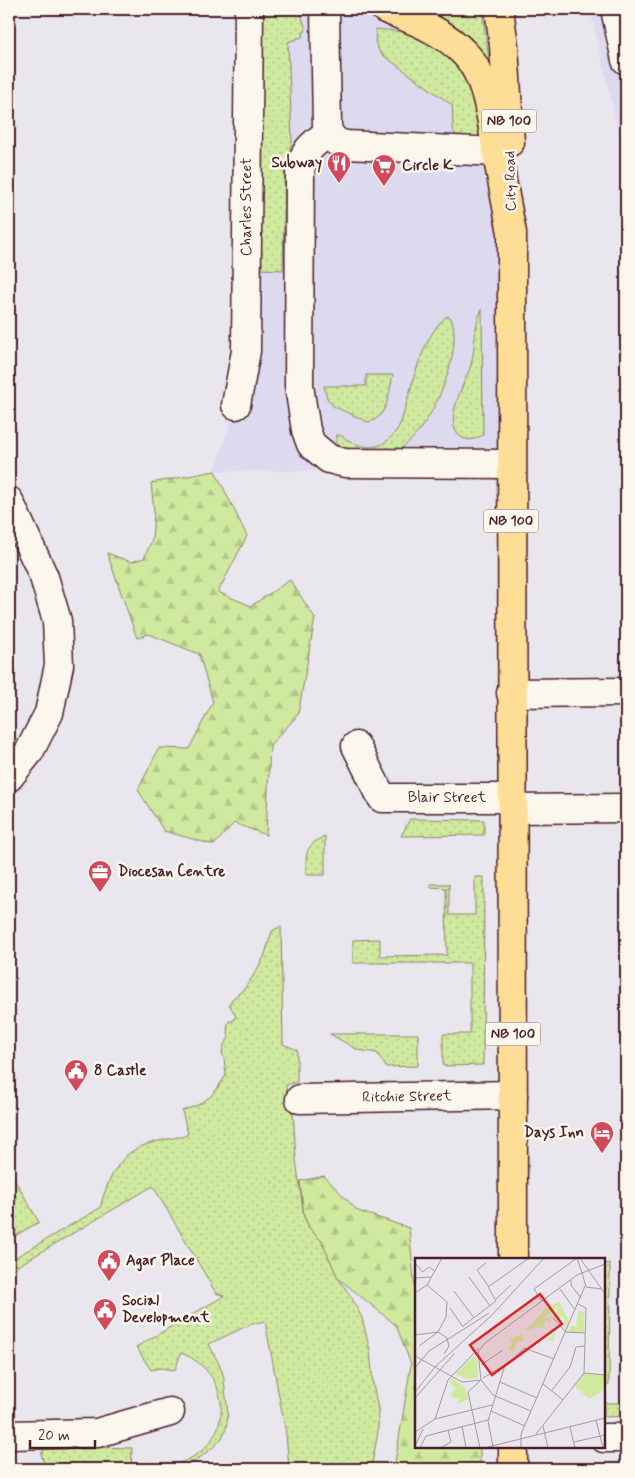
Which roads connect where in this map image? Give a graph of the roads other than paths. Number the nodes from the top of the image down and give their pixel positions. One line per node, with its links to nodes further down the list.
1 (248, 9): 10 (street, Charles Street)
2 (325, 9): 7 (street)
3 (385, 9): 8 (main road)
4 (499, 9): 9 (main road, City Road / NB 100)
5 (615, 9): 6 (street)
6 (626, 60)
7 (328, 133): 8 (street); 11 (street)
8 (497, 152): 9 (main road)
9 (512, 233): 11 (main road, NB 100)
10 (236, 405)
11 (511, 464): 14 (main road, NB 100)
12 (9, 501): 16 (street)
13 (626, 692): 14 (street)
14 (511, 693): 17 (main road, NB 100)
15 (356, 746): 17 (street, Blair Street)
16 (9, 777)
17 (512, 804): 18 (street, Blair Street); 19 (main road, NB 100)
18 (626, 808)
19 (513, 1095): 20 (street, Ritchie Street); 21 (main road, NB 100)
20 (300, 1099)
21 (513, 1258)
22 (170, 1412): 23 (street)
23 (9, 1435)
24 (605, 1438): 25 (street)
25 (626, 1438)
26 (513, 1448): 27 (main road)
27 (513, 1469)

